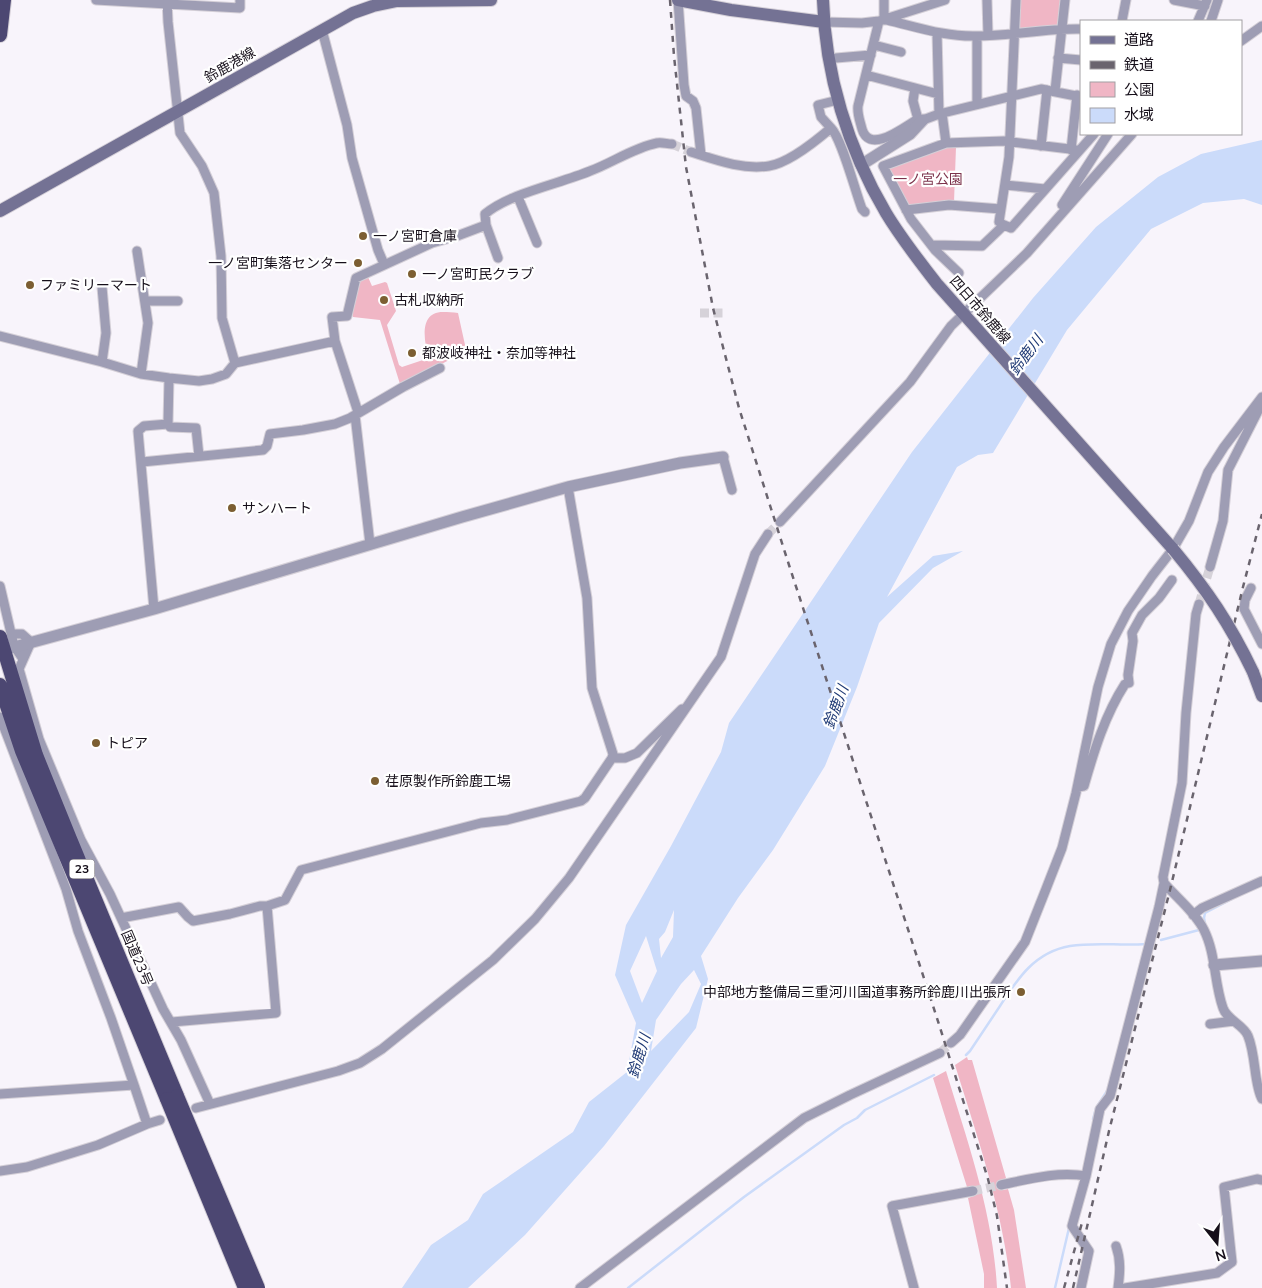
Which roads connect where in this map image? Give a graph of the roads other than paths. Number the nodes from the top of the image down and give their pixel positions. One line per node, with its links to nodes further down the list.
1 (4, 0): 29 (highway)
2 (96, 0): 15 (street)
3 (240, 0): 15 (street)
4 (491, 0): 16 (main road, 鈴鹿港線)
5 (823, 0): 22 (main road, 四日市鈴鹿線)
6 (884, 0): 18 (street)
7 (945, 0): 18 (street)
8 (987, 0): 30 (street)
9 (1016, 0): 28 (street)
10 (1065, 0): 24 (street)
11 (1126, 0): 19 (street)
12 (1174, 0): 17 (street)
13 (1218, 0): 21 (street)
14 (682, 1): 22 (main road); 60 (street)
15 (167, 2): 47 (street)
16 (372, 3): 26 (main road, 鈴鹿港線)
17 (1206, 3): 20 (street)
18 (883, 20): 22 (street); 27 (street); 33 (street)
19 (1122, 20)
20 (1198, 20)
21 (1211, 20)
22 (824, 22): 45 (main road, 四日市鈴鹿線)
23 (1262, 26): 32 (street)
24 (1062, 29): 25 (street); 28 (street); 37 (street)
25 (1080, 29)
26 (322, 30): 47 (main road, 鈴鹿港線); 76 (street)
27 (937, 33): 31 (street); 42 (street)
28 (1014, 33): 30 (street); 44 (street)
29 (0, 35)
30 (988, 35): 31 (street)
31 (977, 36): 46 (street)
32 (1242, 40)
33 (874, 45): 34 (street); 35 (street)
34 (902, 52)
35 (871, 55): 36 (street); 39 (street)
36 (836, 58)
37 (1058, 58): 38 (street); 41 (street)
38 (1080, 60)
39 (866, 75): 40 (street); 49 (street)
40 (915, 88): 42 (street); 49 (street)
41 (1051, 90): 43 (street); 44 (street); 57 (street)
42 (938, 94): 48 (street)
43 (1079, 96): 58 (street)
44 (1010, 97): 46 (street); 54 (street)
45 (838, 100): 50 (street); 61 (main road, 四日市鈴鹿線)
46 (977, 104): 48 (street)
47 (176, 113): 67 (main road, 鈴鹿港線); 85 (street)
48 (940, 113): 49 (street); 55 (street)
49 (921, 119): 61 (street)
50 (831, 128): 60 (street); 68 (street)
51 (1093, 135): 58 (street)
52 (1107, 135): 71 (street)
53 (1131, 135): 71 (street)
54 (1009, 142): 55 (street); 57 (street); 62 (street)
55 (946, 143): 66 (street)
56 (672, 144): 64 (street)
57 (1041, 146): 58 (street)
58 (1075, 150): 63 (street)
59 (691, 152): 60 (street)
60 (701, 155)
61 (861, 165): 81 (main road, 四日市鈴鹿線)
62 (1005, 185): 63 (street); 65 (street)
63 (1045, 190): 69 (street)
64 (518, 197): 70 (street); 72 (street)
65 (1001, 209): 66 (street); 69 (street)
66 (906, 210): 73 (street)
67 (0, 211)
68 (865, 212)
69 (1004, 224): 73 (street)
70 (486, 225): 75 (street); 76 (street)
71 (1046, 230): 81 (street)
72 (537, 243)
73 (932, 245): 77 (street)
74 (137, 251): 79 (street)
75 (498, 258)
76 (384, 264): 83 (street)
77 (959, 274)
78 (102, 287): 84 (street)
79 (145, 301): 80 (street); 87 (street)
80 (178, 301)
81 (965, 316): 98 (street); 101 (main road, 四日市鈴鹿線)
82 (0, 336): 84 (street)
83 (335, 341): 85 (street); 91 (street)
84 (102, 362): 87 (street)
85 (235, 363): 88 (street)
86 (440, 368): 91 (street)
87 (142, 374): 88 (street)
88 (169, 378): 92 (street)
89 (1262, 397): 101 (street)
90 (1262, 403): 102 (street)
91 (356, 414): 93 (street); 100 (street)
92 (168, 424): 93 (street); 95 (street)
93 (199, 456): 95 (street)
94 (723, 457): 96 (street); 97 (street)
95 (142, 462): 107 (street)
96 (568, 487): 100 (street); 116 (street)
97 (732, 490)
98 (780, 522)
99 (768, 534): 114 (street)
100 (370, 544): 107 (street)
101 (1169, 544): 113 (main road, 四日市鈴鹿線, bridge); 117 (street)
102 (1210, 567)
103 (1172, 580): 117 (street)
104 (0, 586): 109 (street)
105 (1251, 588): 110 (street)
106 (1199, 604): 119 (street)
107 (154, 609): 108 (street)
108 (31, 642): 109 (street); 111 (street)
109 (6, 643): 111 (street); 132 (highway, 国道23号 / 23)
110 (1262, 644)
111 (23, 659): 122 (street)
112 (0, 685): 132 (highway, 国道23号 / 23)
113 (1262, 696)
114 (693, 698): 116 (street); 134 (street)
115 (0, 717): 130 (street)
116 (612, 758): 120 (street)
117 (1078, 787): 128 (street)
118 (1262, 881): 121 (street)
119 (1164, 883): 121 (street); 139 (street)
120 (267, 906): 122 (street); 126 (street)
121 (1193, 915): 124 (street)
122 (121, 918): 126 (street)
123 (1262, 961): 124 (street)
124 (1214, 965): 125 (street)
125 (1234, 1021): 127 (street); 133 (street)
126 (172, 1022): 134 (street)
127 (1210, 1024)
128 (951, 1043)
129 (940, 1053): 146 (street)
130 (134, 1085): 131 (street); 137 (street)
131 (0, 1094)
132 (172, 1098): 144 (highway, 国道23号 / 23, bridge); 145 (highway, 国道23号 / 23, bridge)
133 (1262, 1100)
134 (210, 1104): 135 (street)
135 (196, 1108)
136 (160, 1120): 137 (street)
137 (147, 1124): 138 (street)
138 (0, 1171)
139 (1086, 1176): 141 (street); 148 (street)
140 (1262, 1180): 150 (street)
141 (1001, 1185)
142 (973, 1191): 147 (street)
143 (1116, 1246): 149 (street)
144 (245, 1288)
145 (258, 1288)
146 (580, 1288)
147 (914, 1288)
148 (1081, 1288)
149 (1118, 1288)
150 (1125, 1288)

